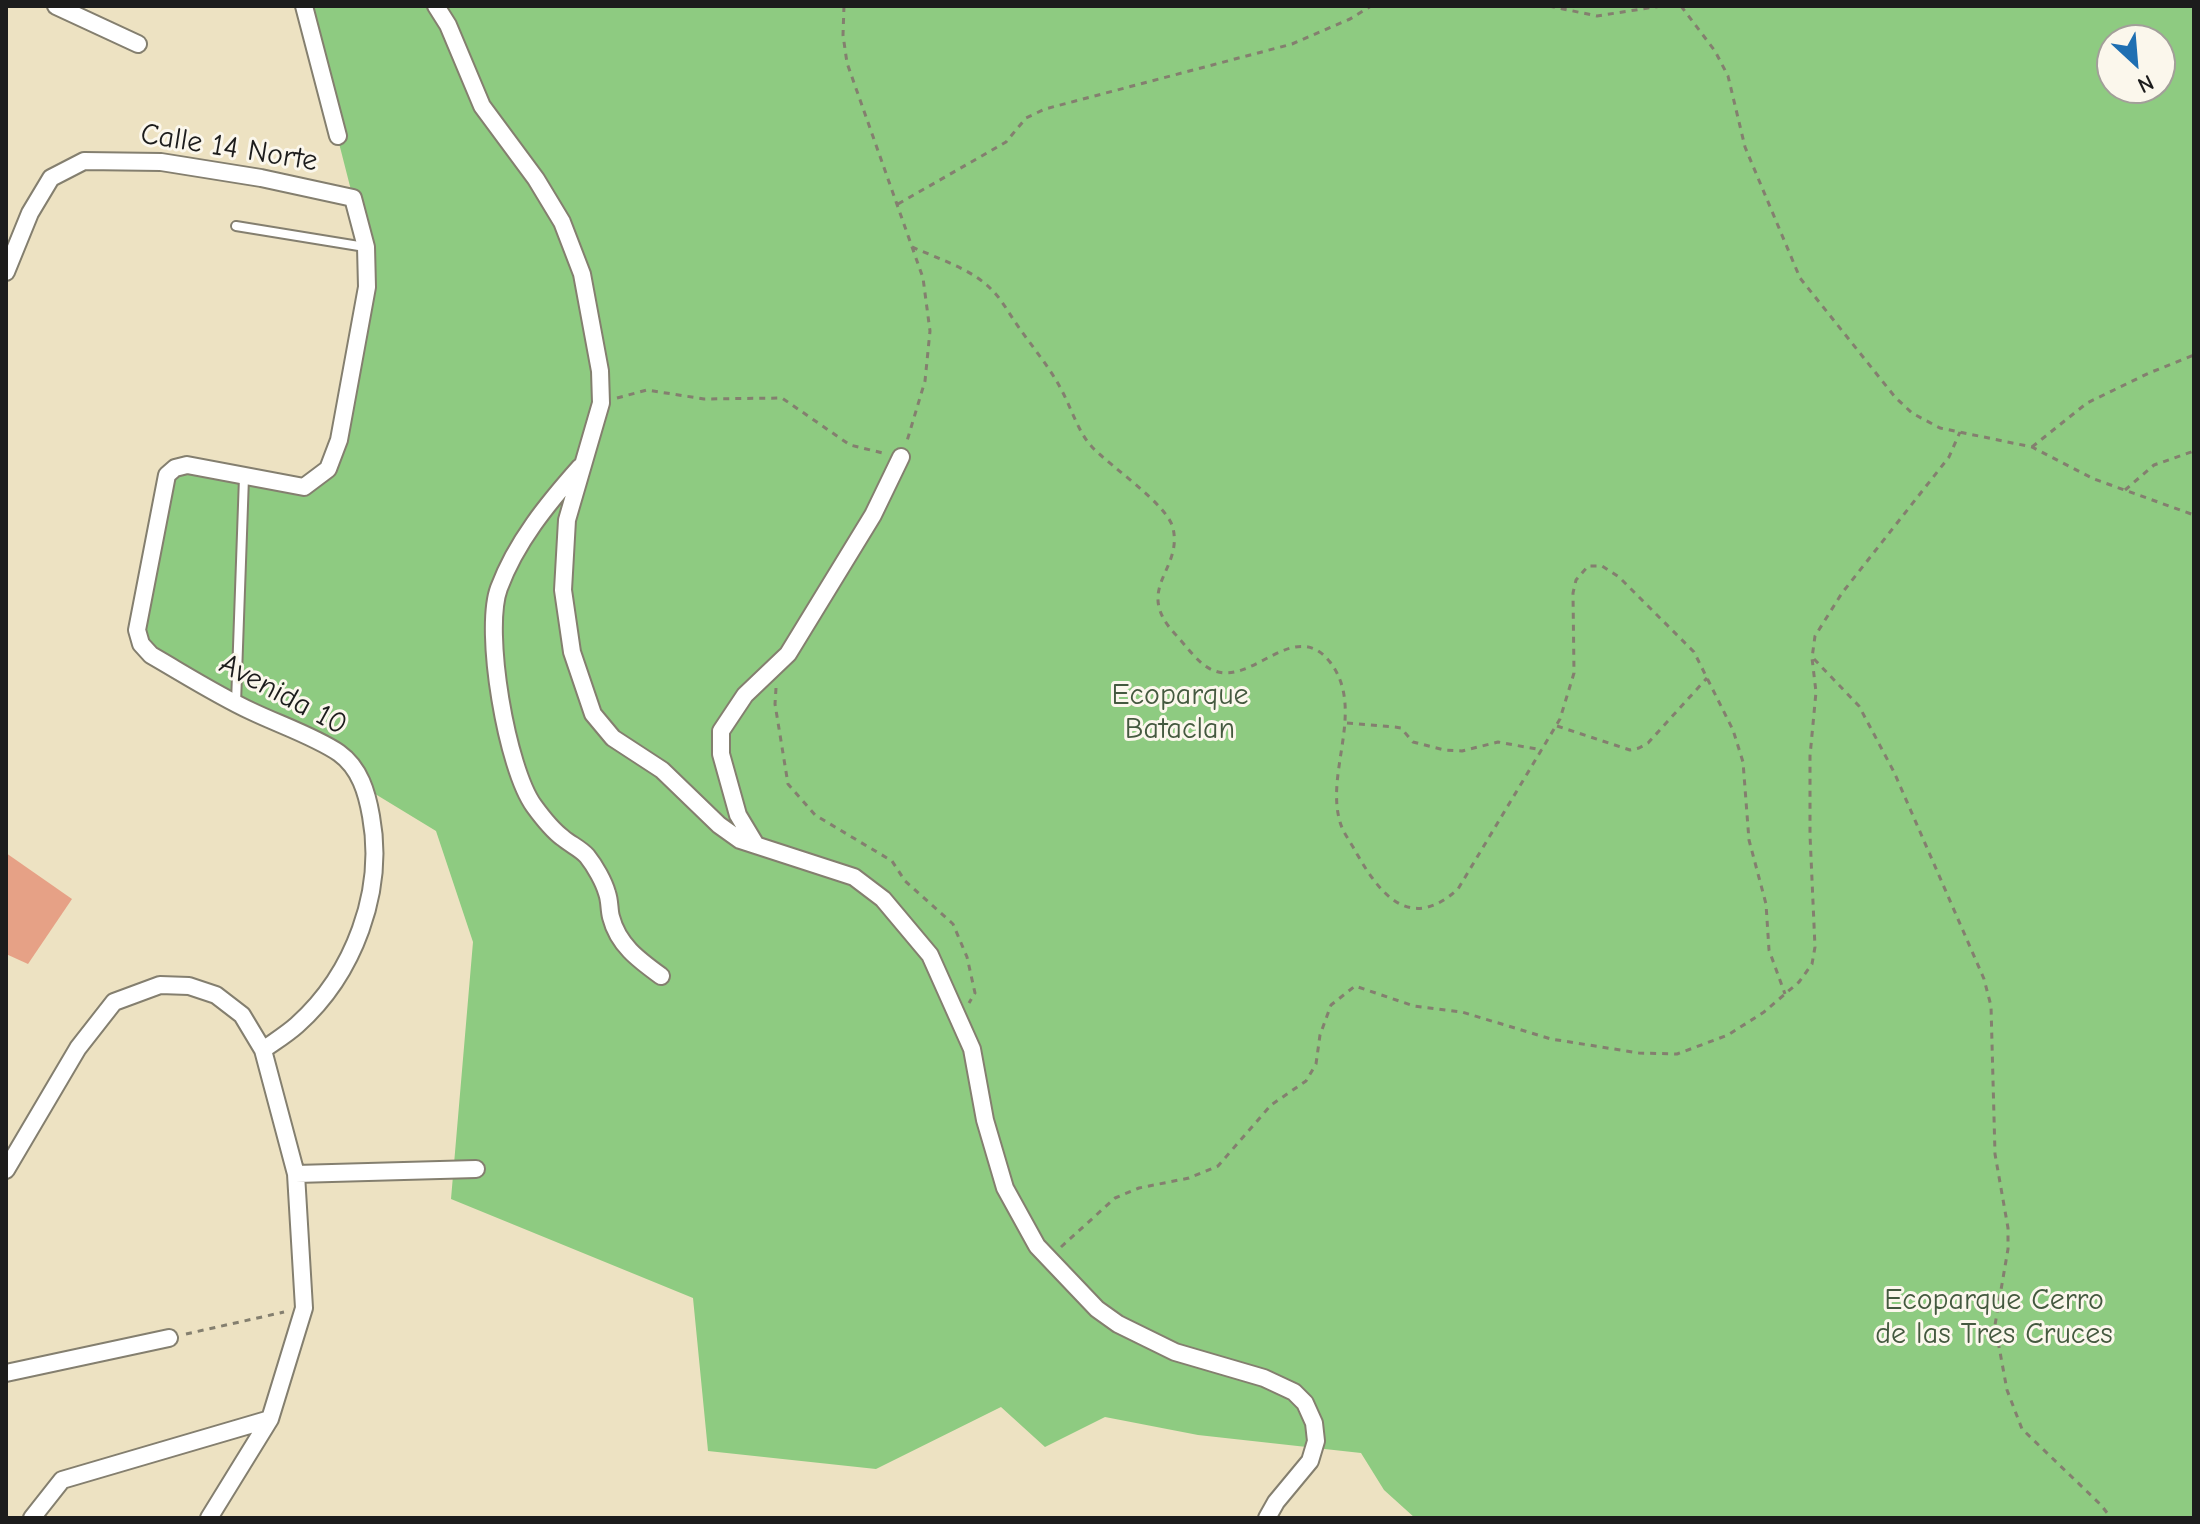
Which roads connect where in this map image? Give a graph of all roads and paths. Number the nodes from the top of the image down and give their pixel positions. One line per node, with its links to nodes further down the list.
1 (56, 6): 9 (street)
2 (304, 6): 10 (street)
3 (436, 6): 18 (street)
4 (844, 6): 12 (path)
5 (1371, 6): 12 (path)
6 (1549, 6): 7 (path)
7 (1661, 6)
8 (1681, 6): 19 (path)
9 (138, 44)
10 (338, 136)
11 (353, 198): 14 (street, Avenida 10); 16 (street, Calle 14 Norte)
12 (897, 205): 15 (path)
13 (236, 226): 14 (lane)
14 (366, 247): 24 (street, Avenida 10)
15 (912, 247): 22 (path); 31 (path)
16 (6, 272)
17 (2194, 355): 20 (path)
18 (601, 403): 22 (path); 23 (street)
19 (1960, 432): 20 (path); 27 (path)
20 (2032, 447): 25 (path)
21 (2194, 451): 25 (path)
22 (901, 457): 28 (street)
23 (584, 463): 34 (street); 35 (street)
24 (244, 475): 30 (lane); 30 (street, Avenida 10)
25 (2125, 490): 26 (path)
26 (2194, 515)
27 (1812, 658): 36 (path); 50 (path)
28 (777, 664): 34 (street); 37 (path)
29 (1707, 678): 32 (path); 32 (path); 36 (path)
30 (236, 704): 38 (street, Avenida 10)
31 (1345, 723): 33 (path); 33 (path)
32 (1557, 726): 33 (path)
33 (1542, 750)
34 (756, 845): 37 (street)
35 (661, 976)
36 (1785, 994): 42 (path)
37 (959, 1020): 42 (street)
38 (263, 1050): 40 (street); 41 (street)
39 (476, 1169): 41 (street)
40 (6, 1170)
41 (296, 1174): 43 (street)
42 (1049, 1258): 49 (street)
43 (304, 1308): 44 (path); 46 (street)
44 (169, 1338): 45 (street)
45 (6, 1373)
46 (270, 1419): 47 (street); 48 (street)
47 (32, 1518)
48 (209, 1518)
49 (1267, 1518)
50 (2111, 1518)

